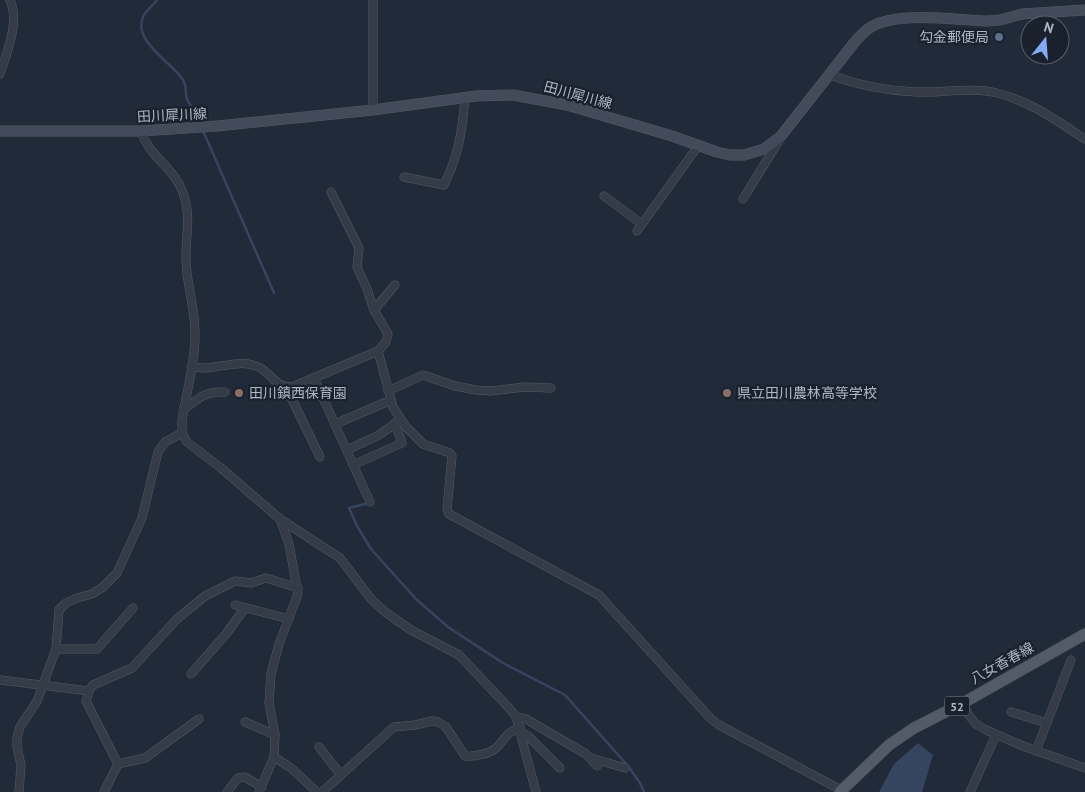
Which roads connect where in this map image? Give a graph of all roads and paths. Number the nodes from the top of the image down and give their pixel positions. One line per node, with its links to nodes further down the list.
1 (10, 0): 4 (street)
2 (374, 0): 7 (street)
3 (1085, 10): 5 (main road, 田川犀川線)
4 (0, 74)
5 (830, 75): 10 (main road, 田川犀川線); 11 (street)
6 (466, 98): 7 (main road, 田川犀川線); 12 (main road, 田川犀川線); 13 (street)
7 (374, 110): 9 (main road, 田川犀川線)
8 (0, 131): 9 (main road, 田川犀川線)
9 (141, 131): 20 (street)
10 (781, 136): 12 (main road, 田川犀川線); 16 (street)
11 (1085, 139)
12 (698, 146): 15 (street)
13 (404, 177)
14 (331, 192): 18 (street)
15 (604, 196)
16 (743, 199)
17 (396, 285): 18 (street)
18 (374, 310): 19 (street)
19 (378, 350): 21 (street); 24 (street)
20 (191, 367): 22 (street); 27 (street)
21 (314, 378): 22 (street); 29 (street)
22 (286, 387): 32 (street)
23 (551, 388): 24 (street)
24 (388, 391): 26 (street)
25 (225, 392): 27 (street)
26 (391, 400): 28 (street); 29 (street)
27 (183, 410): 30 (street)
28 (398, 421): 31 (street); 33 (street); 69 (street)
29 (335, 424): 31 (street)
30 (182, 433): 35 (street); 42 (street)
31 (347, 450): 33 (street)
32 (320, 457)
33 (353, 464): 34 (street)
34 (370, 502)
35 (280, 518): 36 (street); 50 (street)
36 (298, 588): 40 (street); 47 (street)
37 (235, 605): 39 (street)
38 (132, 608): 42 (street)
39 (245, 608): 40 (street); 44 (street)
40 (288, 619): 55 (street)
41 (1085, 634): 48 (main road, 八女香春線 / 52)
42 (56, 649): 46 (street)
43 (1071, 660): 53 (street)
44 (191, 674)
45 (0, 680): 46 (street)
46 (43, 687): 47 (street); 70 (street)
47 (89, 691): 61 (street)
48 (963, 703): 56 (street); 69 (main road, 八女香春線 / 52)
49 (1012, 712): 53 (street)
50 (516, 717): 54 (street); 60 (street)
51 (199, 719): 61 (street)
52 (245, 722): 55 (street)
53 (1047, 723): 58 (street)
54 (520, 729): 63 (street); 66 (street); 74 (street)
55 (275, 735): 59 (street)
56 (996, 735): 58 (street); 75 (street)
57 (319, 748): 66 (street)
58 (1036, 751): 65 (street)
59 (274, 757): 67 (street); 73 (street)
60 (589, 758): 62 (street); 64 (street)
61 (118, 764): 71 (street)
62 (597, 766)
63 (560, 768)
64 (625, 768)
65 (1085, 768)
66 (341, 774): 68 (street)
67 (260, 789): 72 (street)
68 (327, 790)
69 (841, 791)
70 (18, 792)
71 (104, 792)
72 (227, 792)
73 (317, 792)
74 (536, 792)
75 (970, 792)

